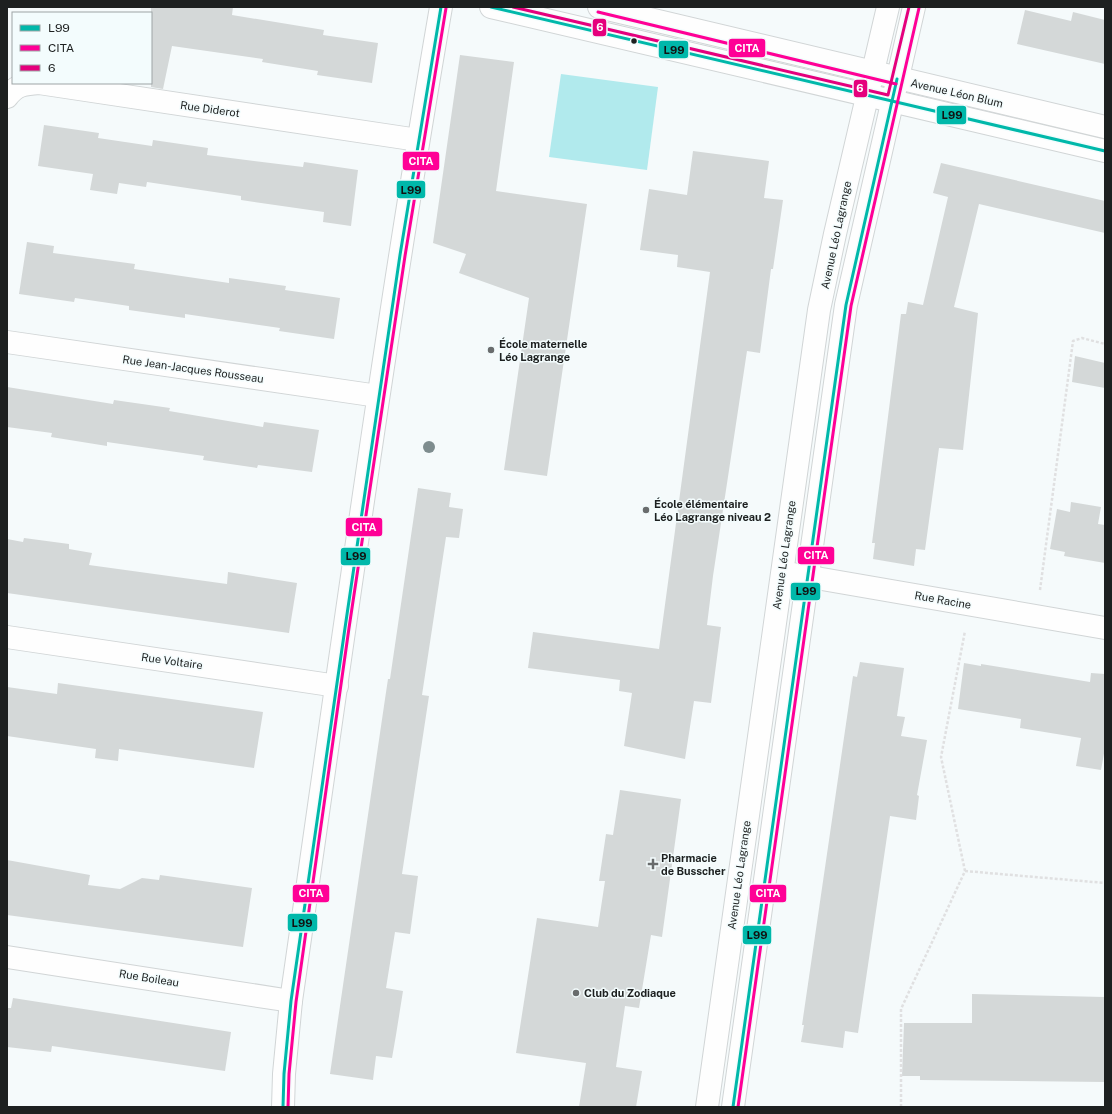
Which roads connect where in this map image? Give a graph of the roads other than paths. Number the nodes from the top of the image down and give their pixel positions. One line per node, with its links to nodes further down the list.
1 (441, 7): 12 (street)
2 (492, 7): 8 (street, Avenue Léon Blum)
3 (599, 7): 6 (street, Avenue Léon Blum)
4 (888, 7): 6 (street, Avenue Léo Lagrange)
5 (914, 7): 7 (street)
6 (872, 72): 7 (street, Avenue Léon Blum); 8 (street, Avenue Léo Lagrange)
7 (897, 79): 10 (street); 11 (street, Avenue Léon Blum)
8 (867, 95): 10 (street, Avenue Léon Blum); 16 (street, Avenue Léo Lagrange)
9 (7, 97): 12 (street, Rue Diderot)
10 (892, 101): 13 (street, Avenue Léon Blum); 17 (street)
11 (1105, 127)
12 (418, 140): 15 (street)
13 (1105, 151)
14 (7, 342): 15 (street, Rue Jean-Jacques Rousseau)
15 (378, 396): 20 (street)
16 (782, 572): 17 (street, Rue Racine); 24 (street, Avenue Léo Lagrange)
17 (808, 576): 18 (street, Rue Racine); 25 (street)
18 (1105, 628)
19 (7, 637): 20 (street, Rue Voltaire)
20 (337, 686): 22 (street)
21 (7, 957): 22 (street, Rue Boileau)
22 (291, 1001): 23 (street)
23 (283, 1107)
24 (707, 1107)
25 (732, 1107)

